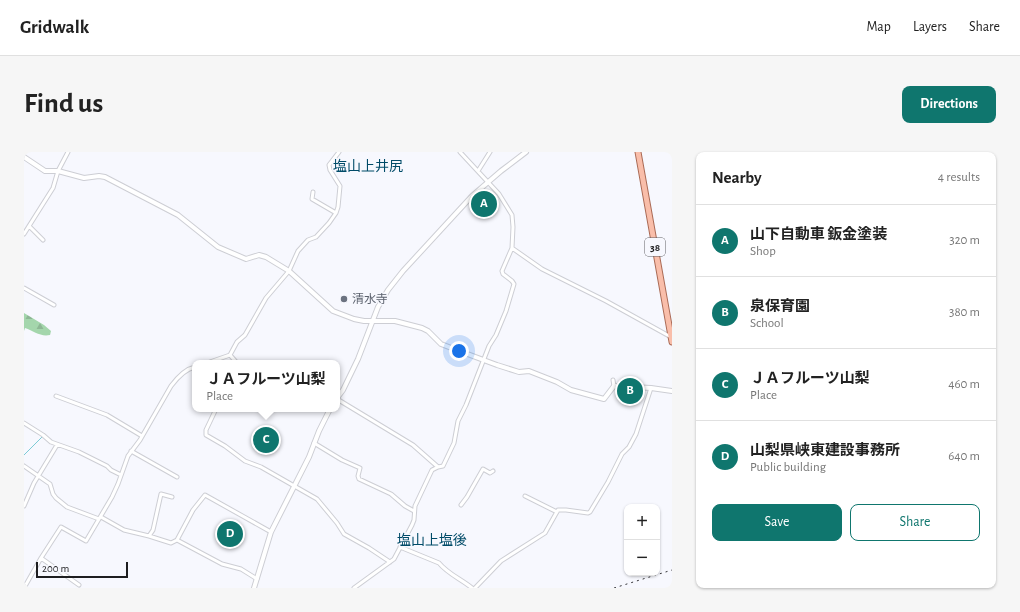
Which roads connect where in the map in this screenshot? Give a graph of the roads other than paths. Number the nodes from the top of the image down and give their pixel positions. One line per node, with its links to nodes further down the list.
1 (68, 152): 8 (street)
2 (339, 152): 12 (street)
3 (460, 152): 9 (street)
4 (490, 152): 9 (street)
5 (526, 152): 10 (street)
6 (638, 152): 21 (main road, 38)
7 (24, 157): 8 (street)
8 (58, 171): 13 (street); 17 (street)
9 (478, 171): 10 (street)
10 (487, 182): 16 (street); 20 (street)
11 (313, 192): 12 (street)
12 (336, 213): 17 (street)
13 (29, 226): 14 (street); 15 (street)
14 (24, 234)
15 (43, 240)
16 (512, 248): 21 (street); 25 (street)
17 (289, 271): 20 (street); 22 (street)
18 (24, 288): 19 (street)
19 (54, 306)
20 (372, 322): 25 (street); 31 (street)
21 (672, 340)
22 (230, 355): 23 (street); 24 (street)
23 (216, 360)
24 (234, 360)
25 (484, 361): 28 (street); 42 (street)
26 (192, 368): 37 (street)
27 (613, 380): 28 (street)
28 (614, 386): 29 (street)
29 (651, 388): 30 (street); 53 (street)
30 (672, 391)
31 (340, 393)
32 (56, 396): 37 (street)
33 (340, 401): 42 (street)
34 (215, 412): 47 (street)
35 (328, 412): 38 (street)
36 (24, 423): 39 (street)
37 (142, 436): 40 (street)
38 (314, 443): 47 (street); 52 (street)
39 (57, 445): 44 (street); 45 (street)
40 (131, 452): 44 (street); 46 (street)
41 (24, 466): 45 (street)
42 (438, 467): 52 (street)
43 (493, 471): 50 (street)
44 (121, 475): 54 (street)
45 (38, 476): 51 (street); 54 (street)
46 (177, 477)
47 (294, 485): 55 (street); 60 (street)
48 (525, 496): 53 (street)
49 (172, 497): 56 (street)
50 (461, 505)
51 (24, 506)
52 (414, 511): 58 (street)
53 (557, 512): 66 (street)
54 (100, 518): 56 (street); 59 (street)
55 (271, 532): 57 (street); 61 (street)
56 (149, 536): 57 (street)
57 (177, 540): 61 (street)
58 (400, 547): 60 (street); 66 (street)
59 (41, 558): 62 (street); 63 (street)
60 (390, 562): 65 (street)
61 (257, 579): 64 (street)
62 (79, 585)
63 (24, 588)
64 (254, 588)
65 (354, 588)
66 (474, 588)

